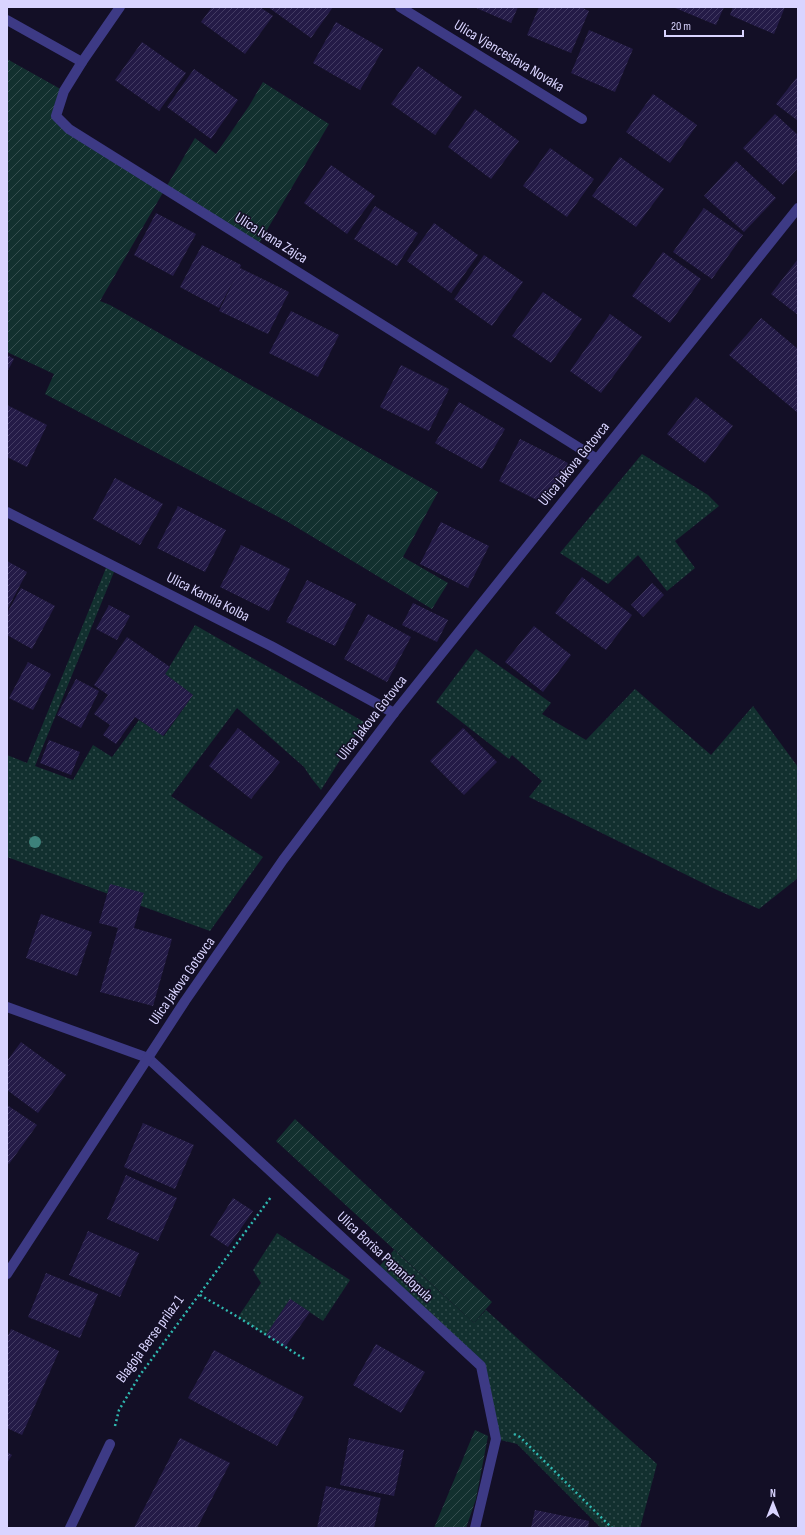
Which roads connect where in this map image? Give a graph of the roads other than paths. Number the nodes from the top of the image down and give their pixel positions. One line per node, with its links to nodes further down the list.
1 (120, 7): 4 (street)
2 (400, 7): 5 (street, Ulica Vjenceslava Novaka)
3 (7, 20): 4 (street)
4 (82, 62): 7 (street, Ulica Ivana Zajca)
5 (582, 118)
6 (798, 208): 7 (street, Ulica Jakova Gotovca)
7 (597, 459): 9 (street, Ulica Jakova Gotovca)
8 (7, 512): 9 (street, Ulica Kamila Kolba)
9 (394, 713): 11 (street, Ulica Jakova Gotovca)
10 (7, 1007): 11 (street)
11 (148, 1058): 12 (street, Ulica Jakova Gotovca); 15 (street, Ulica Borisa Papandopula)
12 (7, 1274)
13 (110, 1444): 14 (street)
14 (70, 1528)
15 (475, 1528)

